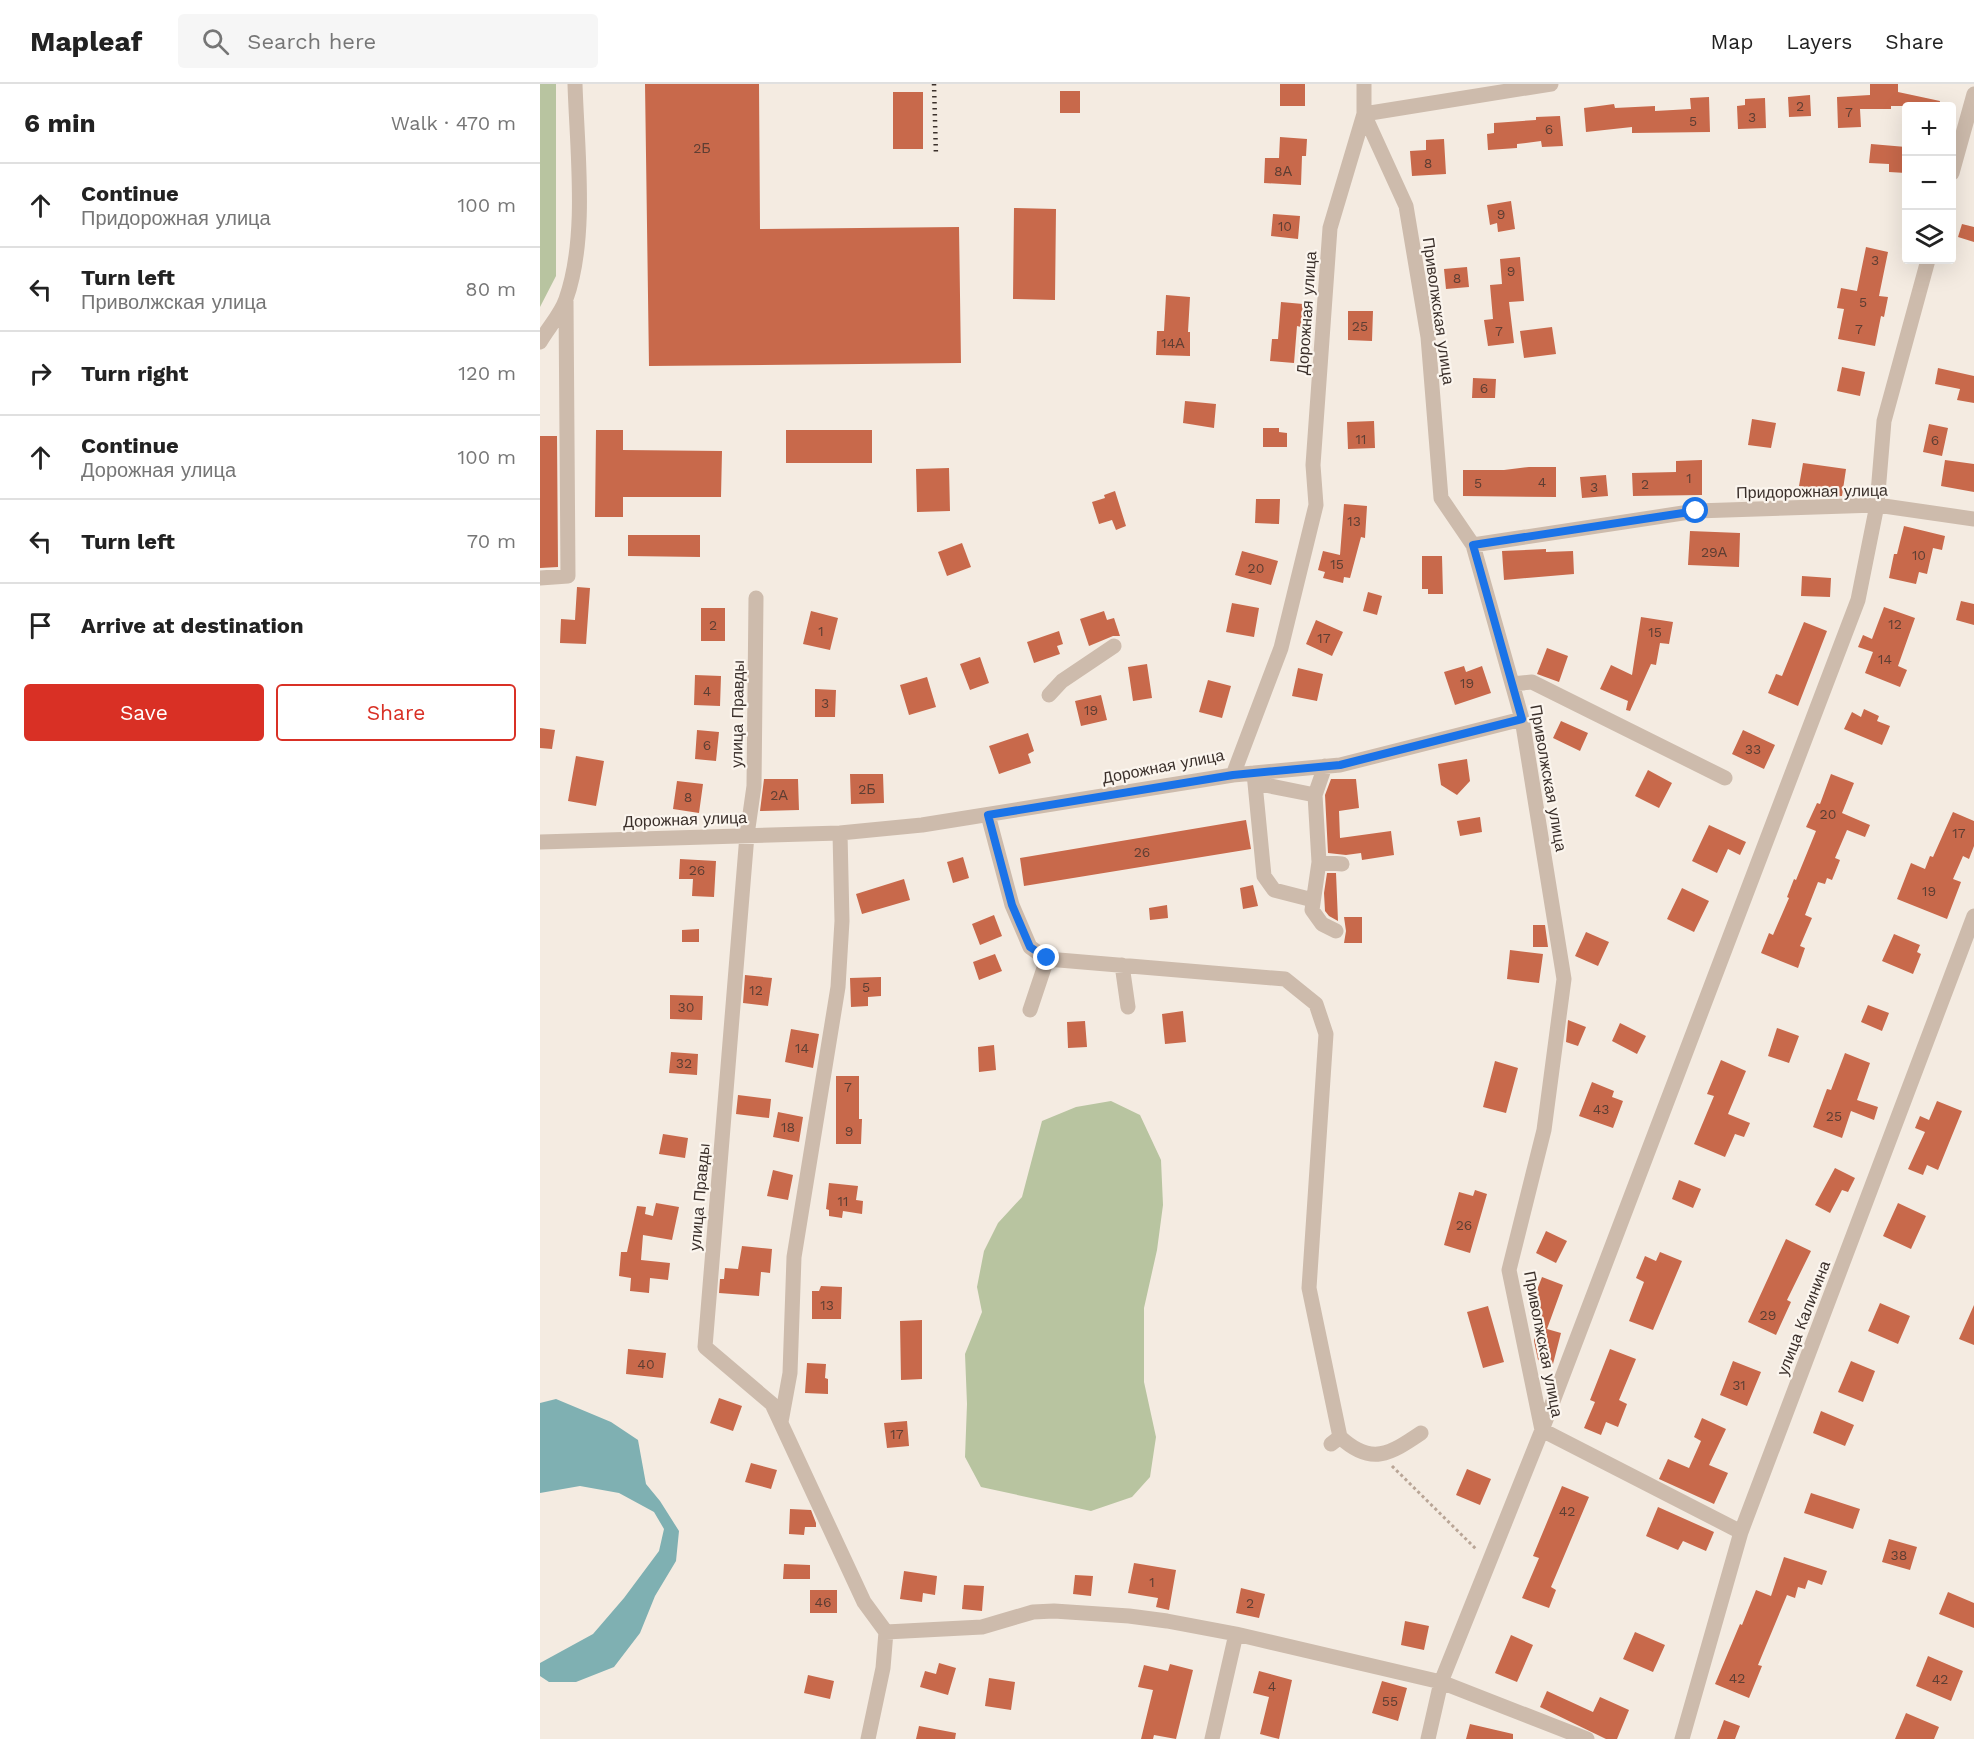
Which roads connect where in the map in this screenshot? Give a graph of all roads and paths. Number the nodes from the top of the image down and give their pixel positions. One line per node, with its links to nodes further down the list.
1 (575, 84): 8 (street)
2 (1364, 84): 5 (street, Дорожная улица)
3 (1551, 84): 5 (street)
4 (1974, 93): 6 (street)
5 (1364, 114): 12 (street, Приволжская улица); 20 (street, Дорожная улица)
6 (1956, 158)
7 (1927, 264): 10 (street, Приволжская улица)
8 (566, 301): 9 (street); 13 (street)
9 (540, 342)
10 (1877, 506): 11 (street, Придорожная улица); 12 (street, Придорожная улица); 38 (street, Приволжская улица)
11 (1974, 519)
12 (1473, 545): 16 (street, Приволжская улица)
13 (540, 578)
14 (756, 598): 26 (street, улица Правды)
15 (1114, 646): 17 (street)
16 (1512, 684): 18 (street, Приволжская улица); 22 (street)
17 (1049, 695)
18 (1522, 719): 19 (street); 38 (street, Приволжская улица)
19 (1325, 766): 21 (street); 23 (street)
20 (1233, 775): 21 (street); 24 (street, Дорожная улица)
21 (1254, 778): 23 (street); 30 (street)
22 (1725, 778)
23 (1315, 795): 28 (street)
24 (988, 815): 25 (street, Дорожная улица); 33 (street)
25 (840, 833): 26 (street, Дорожная улица); 37 (street)
26 (747, 835): 27 (street, Дорожная улица); 37 (street, улица Правды)
27 (540, 842)
28 (1319, 862): 29 (street); 30 (street)
29 (1342, 864)
30 (1313, 900): 32 (street)
31 (1974, 916): 41 (street, улица Калинина)
32 (1336, 931)
33 (1047, 958): 34 (street); 36 (street)
34 (1122, 965): 35 (street); 40 (street)
35 (1128, 1007)
36 (1030, 1010)
37 (781, 1422): 43 (street, улица Правды)
38 (1542, 1430): 41 (street, Приволжская улица); 42 (street, Приволжская улица)
39 (1421, 1433): 40 (street)
40 (1380, 1454): 42 (path)
41 (1741, 1532): 50 (street, улица Калинина)
42 (1489, 1562): 45 (street, Приволжская улица)
43 (886, 1632): 44 (street); 46 (street)
44 (1236, 1634): 45 (street); 47 (street)
45 (1442, 1682): 48 (street, Приволжская улица); 49 (street)
46 (868, 1739)
47 (1212, 1739)
48 (1428, 1739)
49 (1587, 1739)
50 (1682, 1739)

